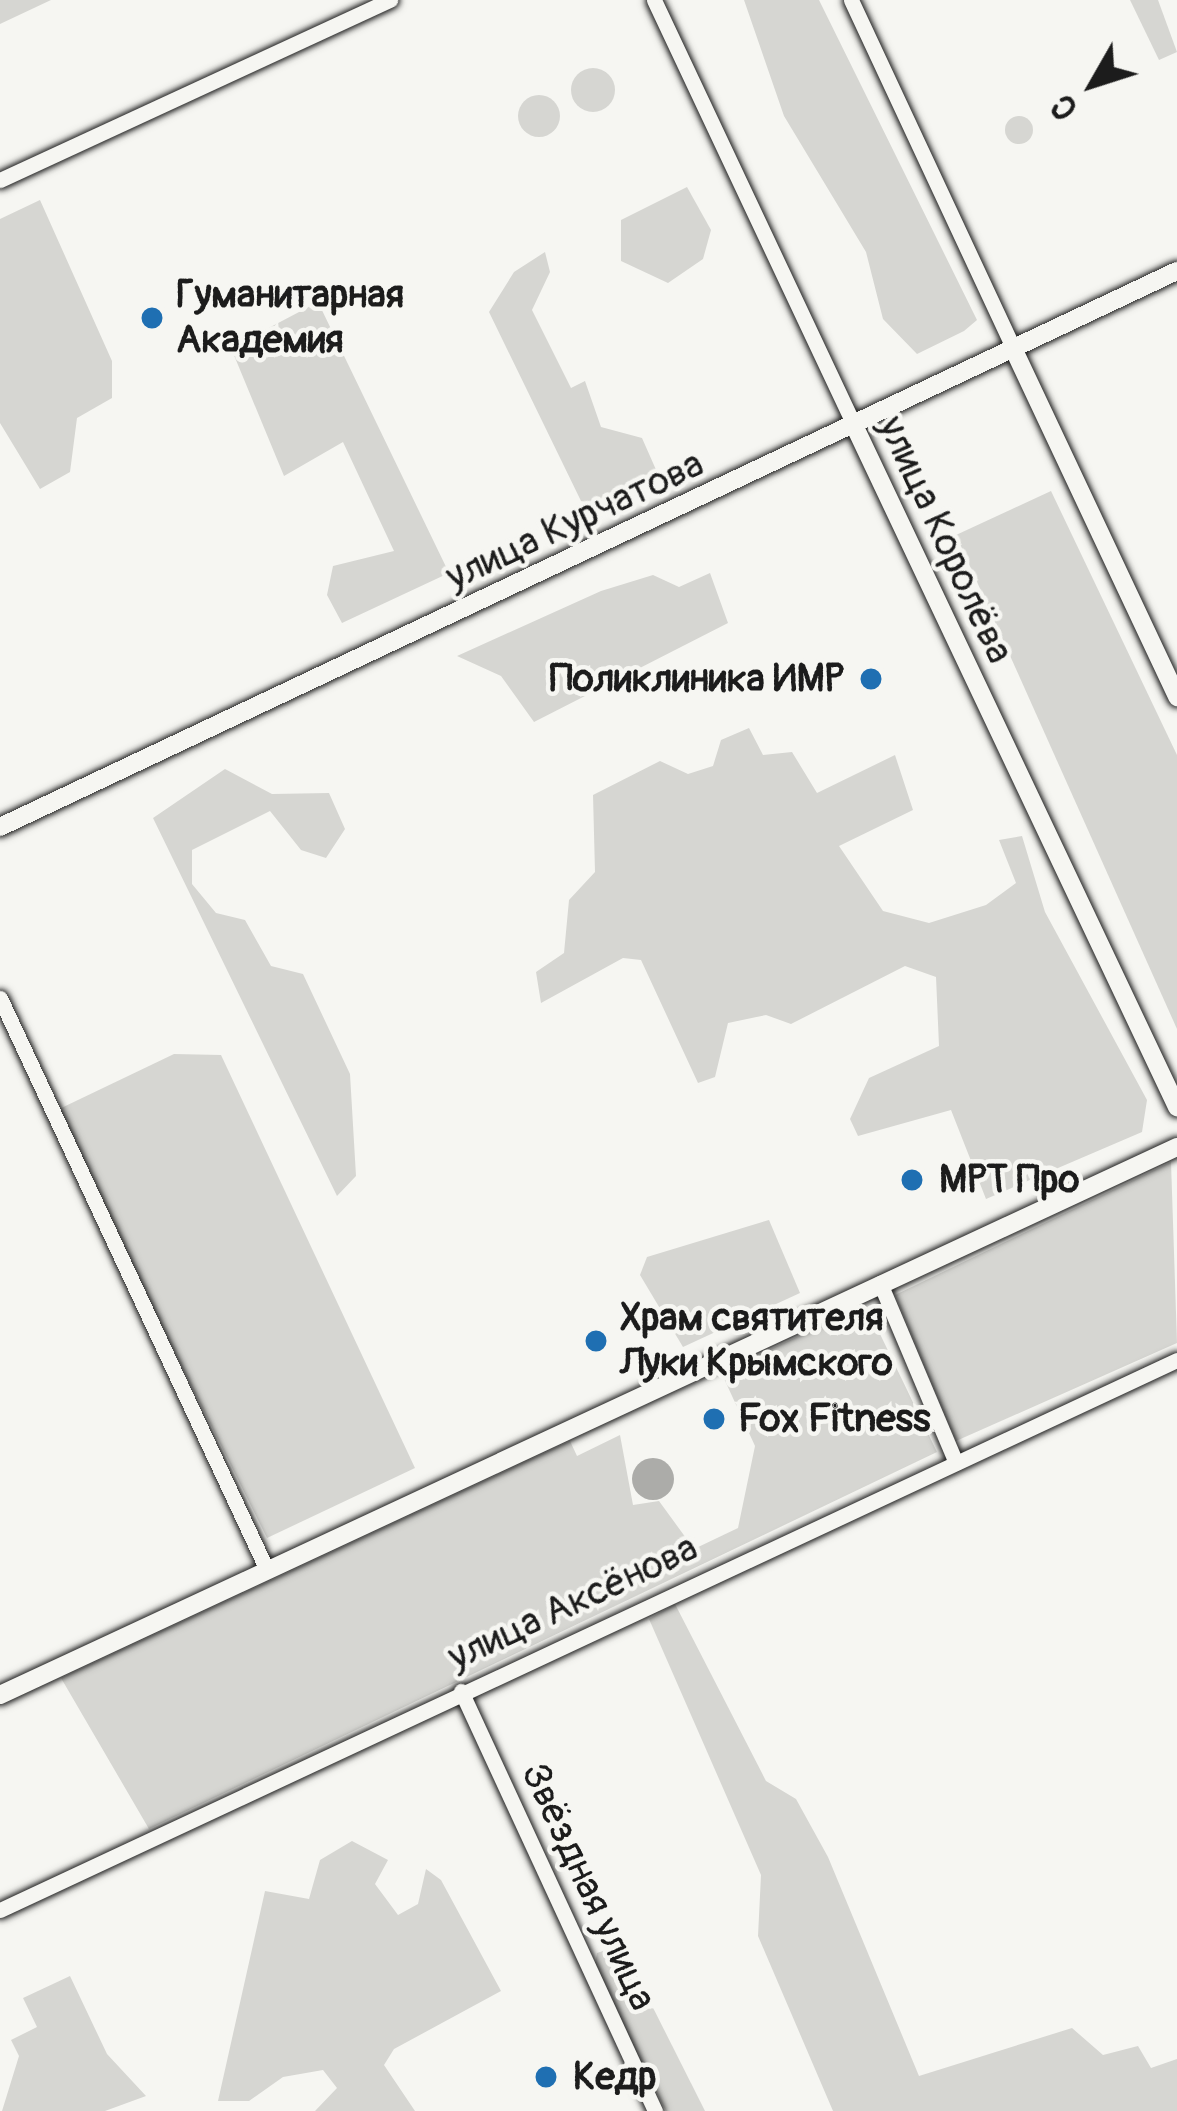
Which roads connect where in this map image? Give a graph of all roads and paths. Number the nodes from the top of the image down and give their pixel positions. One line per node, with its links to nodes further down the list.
1 (390, 0): 4 (street)
2 (654, 0): 7 (street, улица Королёва)
3 (850, 0): 6 (street)
4 (0, 180)
5 (1177, 271): 6 (main road, улица Курчатова)
6 (1013, 348): 7 (main road, улица Курчатова); 8 (main road)
7 (854, 425): 9 (main road, улица Курчатова); 11 (main road, улица Королёва)
8 (1177, 697)
9 (0, 827)
10 (0, 998): 16 (street)
11 (1177, 1107)
12 (1177, 1147): 13 (main road)
13 (880, 1283): 15 (street); 16 (main road)
14 (1177, 1360): 15 (street, улица Аксёнова)
15 (956, 1462): 17 (street, улица Аксёнова)
16 (266, 1568): 18 (main road)
17 (461, 1691): 19 (street, улица Аксёнова); 20 (street, Звёздная улица)
18 (0, 1694)
19 (0, 1910)
20 (656, 2111)

